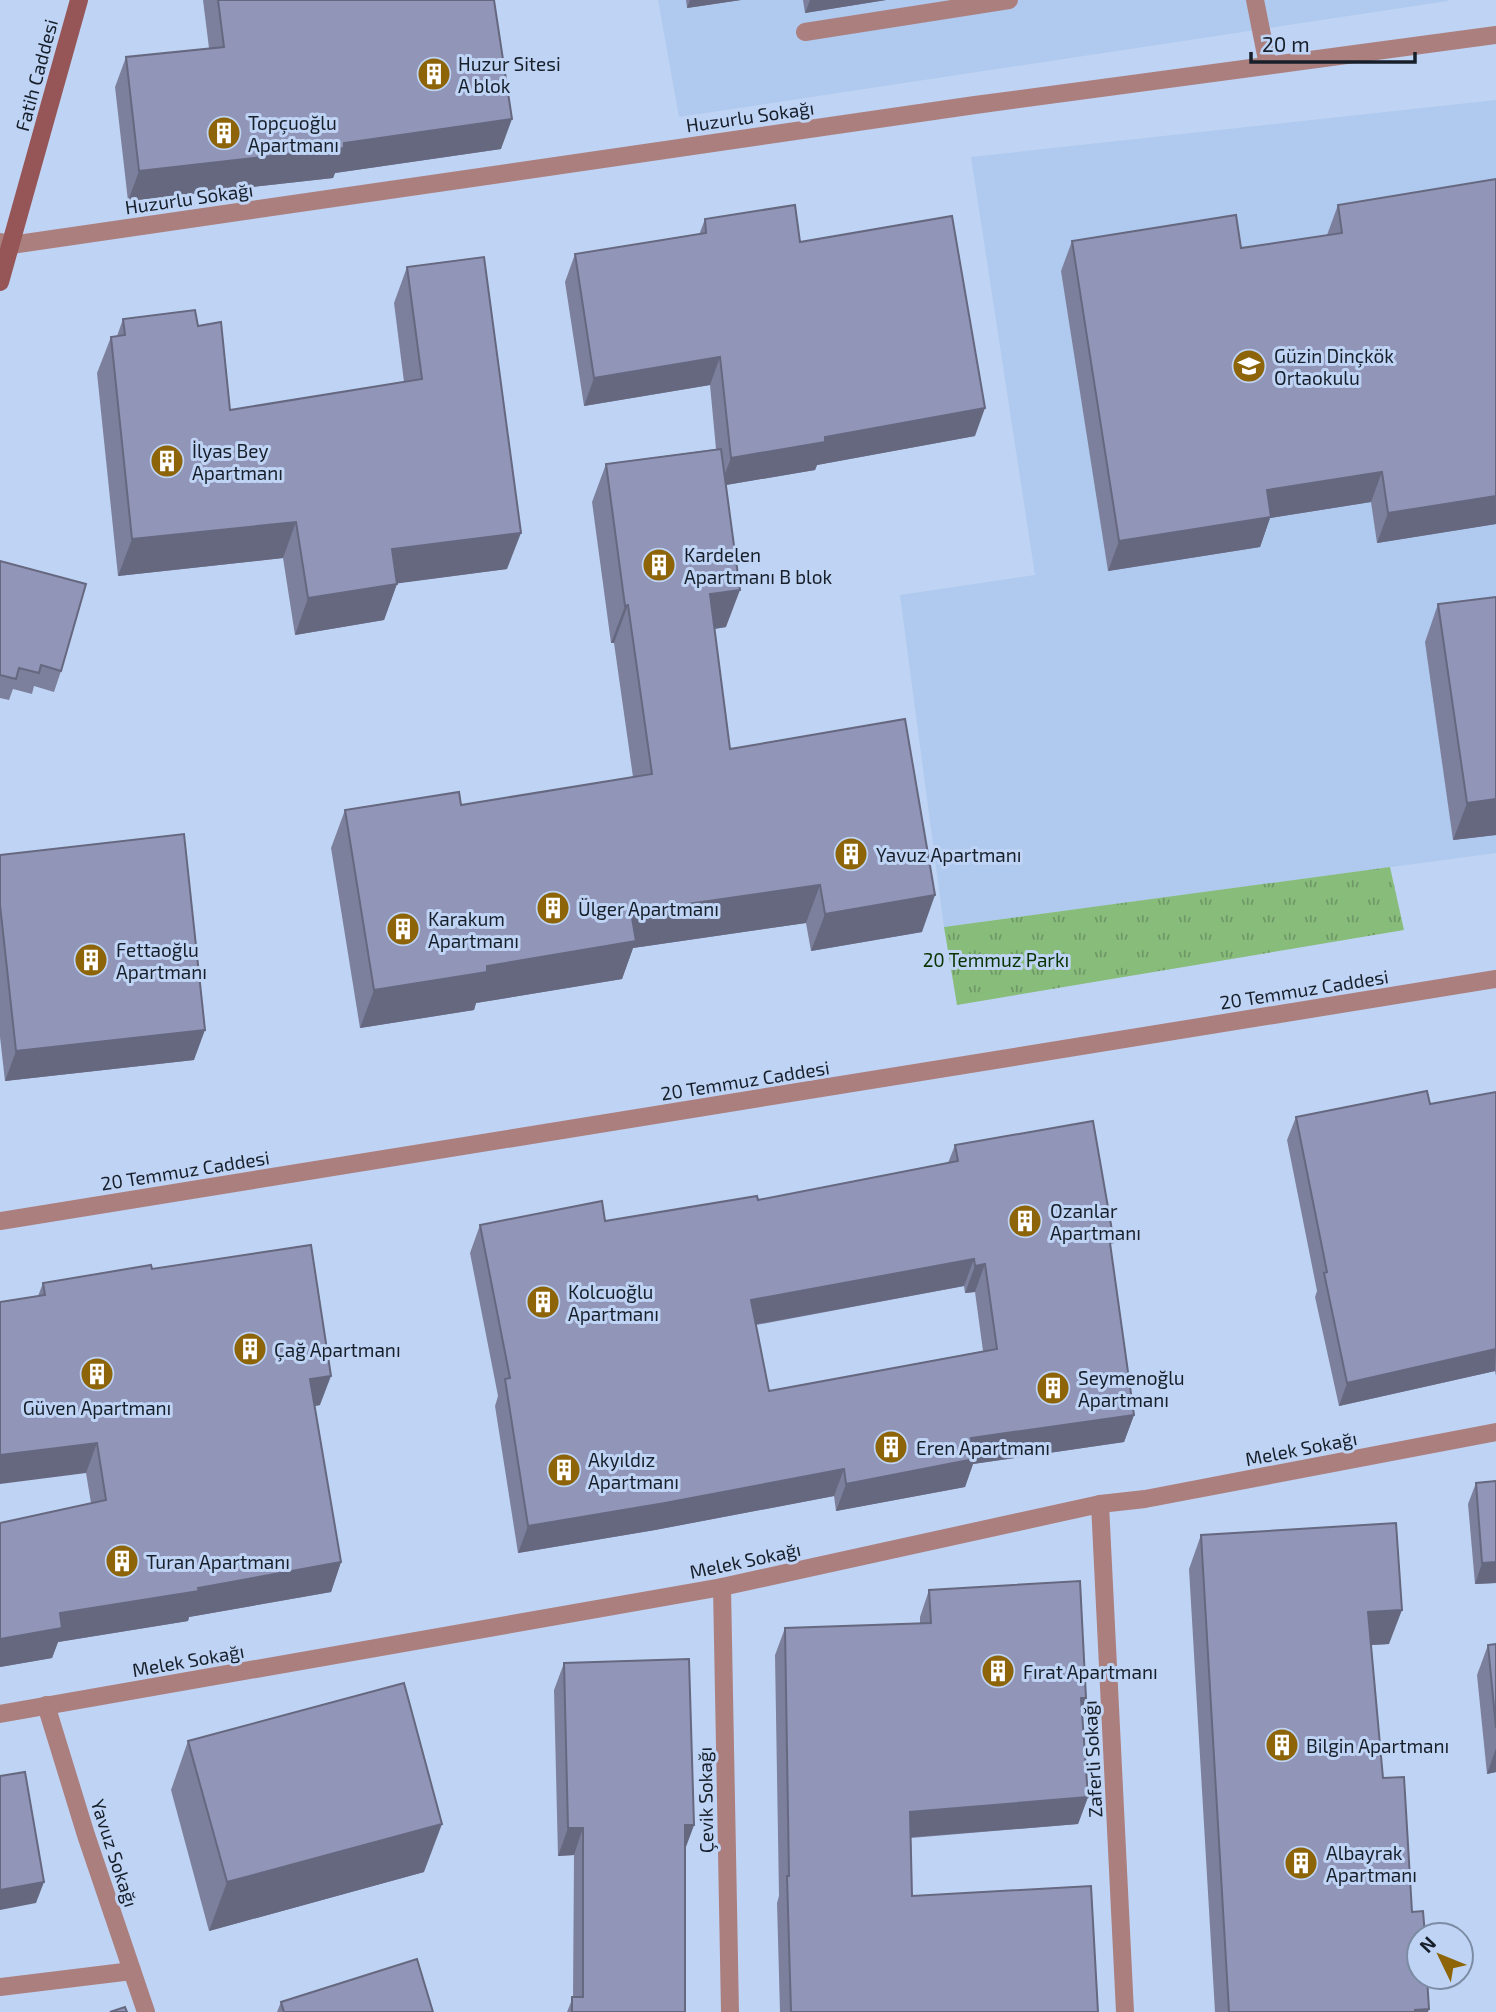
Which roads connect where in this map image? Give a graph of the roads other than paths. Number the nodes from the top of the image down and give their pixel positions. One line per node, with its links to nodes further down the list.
1 (79, 0): 7 (main road, Fatih Caddesi)
2 (1009, 0): 4 (street)
3 (1255, 0): 6 (street)
4 (805, 32)
5 (1496, 34): 6 (street, Huzurlu Sokağı)
6 (1268, 65): 7 (street, Huzurlu Sokağı)
7 (6, 243): 8 (main road, Fatih Caddesi)
8 (0, 282)
9 (1496, 979): 10 (street, 20 Temmuz Caddesi)
10 (0, 1221)
11 (1496, 1432): 12 (street, Melek Sokağı)
12 (1100, 1504): 13 (street, Melek Sokağı); 20 (street, Zaferli Sokağı)
13 (722, 1587): 14 (street, Melek Sokağı); 19 (street, Çevik Sokağı)
14 (46, 1705): 15 (street, Melek Sokağı); 16 (street, Yavuz Sokağı)
15 (0, 1714)
16 (132, 1971): 17 (street); 18 (street, Yavuz Sokağı)
17 (0, 1987)
18 (146, 2012)
19 (730, 2012)
20 (1125, 2012)

